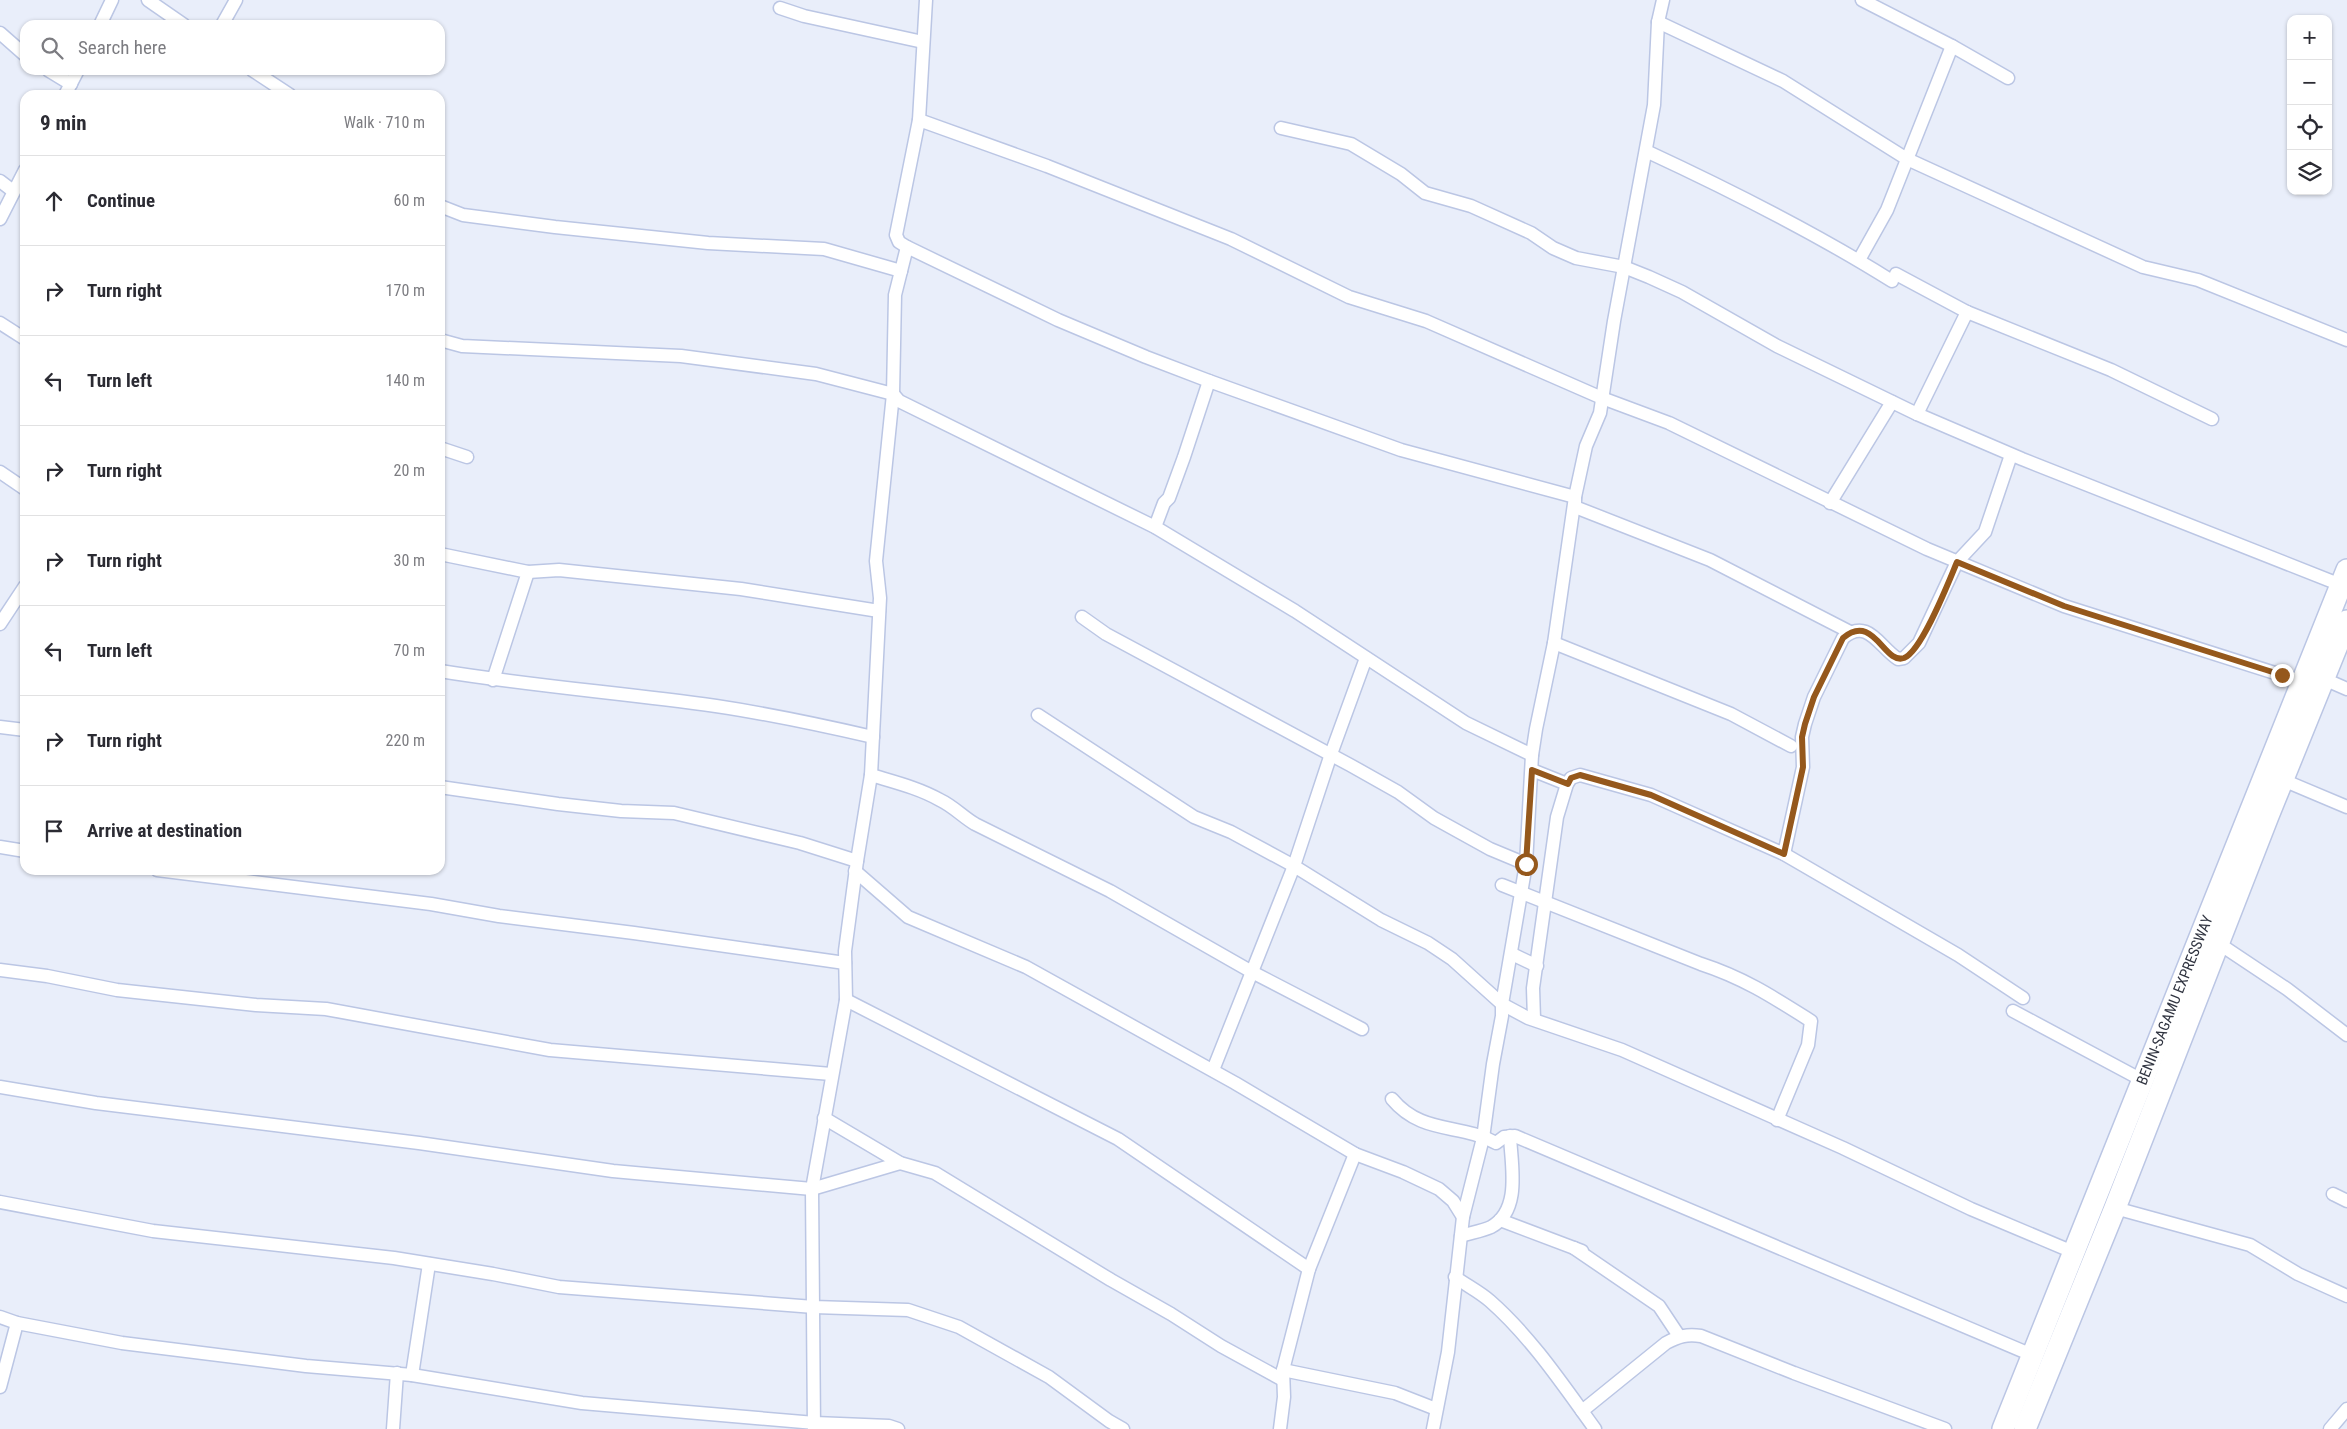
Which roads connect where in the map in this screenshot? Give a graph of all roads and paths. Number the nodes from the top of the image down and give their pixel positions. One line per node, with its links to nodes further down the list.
1 (112, 0): 8 (street)
2 (148, 0): 9 (street)
3 (236, 0): 10 (street)
4 (926, 0): 13 (street)
5 (1664, 0): 11 (street)
6 (1862, 0): 14 (street)
7 (780, 8): 13 (street)
8 (102, 20)
9 (177, 20)
10 (225, 20)
11 (1658, 22): 24 (street); 25 (street)
12 (0, 33): 15 (street)
13 (923, 42): 22 (street)
14 (1952, 46): 19 (street); 25 (street)
15 (20, 51)
16 (53, 75): 20 (street)
17 (76, 75): 20 (street)
18 (260, 75): 21 (street)
19 (2008, 78)
20 (68, 90)
21 (282, 90)
22 (919, 120): 31 (street); 42 (street)
23 (1281, 128): 33 (street)
24 (1646, 150): 32 (street); 33 (street)
25 (1907, 159): 32 (street); 38 (street)
26 (20, 180): 28 (street)
27 (0, 181): 28 (street)
28 (14, 191): 30 (street)
29 (445, 208): 34 (street)
30 (0, 218)
31 (907, 248): 34 (street); 40 (street)
32 (1859, 260): 35 (street)
33 (1624, 267): 42 (street); 43 (street)
34 (900, 271): 41 (street)
35 (1967, 312): 44 (street); 45 (street)
36 (0, 323): 37 (street)
37 (20, 336)
38 (2347, 340)
39 (445, 341): 41 (street)
40 (1209, 381): 51 (street); 53 (street)
41 (893, 394): 53 (street); 59 (street)
42 (1602, 398): 51 (street); 52 (street)
43 (1892, 402): 44 (street); 52 (street)
44 (1917, 414): 47 (street)
45 (2212, 419)
46 (445, 450): 48 (street)
47 (2011, 454): 55 (street); 57 (street)
48 (467, 457)
49 (0, 472): 50 (street)
50 (20, 486)
51 (1575, 497): 63 (street); 64 (street)
52 (1830, 503): 55 (street)
53 (1155, 526): 65 (street)
54 (445, 555): 56 (street)
55 (1957, 562): 63 (street); 69 (street)
56 (528, 572): 59 (street); 68 (street)
57 (2344, 577): 69 (highway, BENIN-SAGAMU EXPRESSWAY)
58 (20, 593): 62 (street)
59 (879, 611): 74 (street)
60 (1082, 617): 76 (street)
61 (2347, 620): 67 (highway)
62 (0, 623)
63 (1850, 632): 86 (street)
64 (1554, 643): 75 (street); 77 (street)
65 (1366, 658): 76 (street); 77 (street)
66 (445, 672): 68 (street)
67 (2324, 679): 70 (street); 80 (highway)
68 (493, 680): 74 (street)
69 (2303, 682): 110 (highway, BENIN-SAGAMU EXPRESSWAY)
70 (2347, 689)
71 (1038, 715): 89 (street)
72 (0, 727): 73 (street)
73 (20, 729)
74 (873, 737): 79 (street)
75 (1791, 746)
76 (1331, 754): 87 (street); 89 (street)
77 (1532, 755): 78 (street)
78 (1532, 770): 81 (street); 87 (street)
79 (871, 775): 88 (street); 100 (street)
80 (2283, 780): 83 (street); 94 (highway)
81 (1568, 784): 86 (street); 93 (street)
82 (445, 788): 88 (street)
83 (2347, 807)
84 (0, 847): 85 (street)
85 (20, 850)
86 (1784, 854): 101 (street)
87 (1526, 864): 92 (street)
88 (856, 866): 97 (street); 108 (street)
89 (1294, 866): 100 (street); 103 (street)
90 (197, 875): 97 (street)
91 (1502, 884): 93 (street); 95 (street); 114 (street)
92 (1521, 893): 93 (street); 96 (street)
93 (1546, 900): 98 (street)
94 (2218, 943): 107 (street); 125 (highway)
95 (1690, 952)
96 (1512, 954): 98 (street); 103 (street)
97 (845, 963): 102 (street)
98 (1538, 966): 105 (street)
99 (0, 970): 109 (street)
100 (1252, 972): 106 (street); 108 (street)
101 (2023, 998)
102 (846, 1000): 109 (street); 133 (street)
103 (1502, 1004): 105 (street); 116 (street)
104 (2013, 1011): 110 (street)
105 (1534, 1019): 114 (street)
106 (1362, 1029)
107 (2347, 1035)
108 (1213, 1070): 119 (street)
109 (831, 1074): 113 (street)
110 (2142, 1080): 130 (highway, BENIN-SAGAMU EXPRESSWAY)
111 (0, 1087): 121 (street)
112 (1392, 1099): 116 (street)
113 (824, 1118): 120 (street); 121 (street)
114 (1777, 1120): 130 (street)
115 (1510, 1136): 117 (street); 118 (street); 140 (street)
116 (1483, 1138): 117 (street); 126 (street)
117 (1496, 1142): 118 (street)
118 (1510, 1150): 127 (street)
119 (1355, 1154): 126 (street); 133 (street)
120 (900, 1163): 121 (street); 143 (street)
121 (812, 1188): 136 (street)
122 (2333, 1194): 123 (street)
123 (2347, 1201)
124 (0, 1202): 132 (street)
125 (2115, 1208): 135 (street); 157 (highway)
126 (1463, 1217): 128 (street)
127 (1500, 1220): 128 (street); 129 (street)
128 (1461, 1236): 134 (street)
129 (1574, 1248): 131 (street); 139 (street)
130 (2073, 1252): 140 (highway, BENIN-SAGAMU EXPRESSWAY)
131 (1599, 1258)
132 (429, 1264): 136 (street); 142 (street)
133 (1308, 1269): 143 (street)
134 (1455, 1277): 145 (street); 147 (street)
135 (2347, 1296)
136 (814, 1307): 148 (street); 151 (street)
137 (0, 1317): 138 (street)
138 (17, 1323): 141 (street); 144 (street)
139 (1679, 1336): 147 (street); 155 (street)
140 (2032, 1356): 156 (highway, BENIN-SAGAMU EXPRESSWAY)
141 (397, 1373): 142 (street); 149 (street)
142 (412, 1375): 148 (street)
143 (1283, 1375): 145 (street); 152 (street)
144 (0, 1387)
145 (1436, 1409): 153 (street)
146 (2347, 1409): 158 (street)
147 (1582, 1411): 154 (street)
148 (814, 1426): 150 (street)
149 (393, 1429)
150 (898, 1429)
151 (1123, 1429)
152 (1280, 1429)
153 (1433, 1429)
154 (1595, 1429)
155 (1945, 1429)
156 (2003, 1429)
157 (2024, 1429)
158 (2330, 1429)

